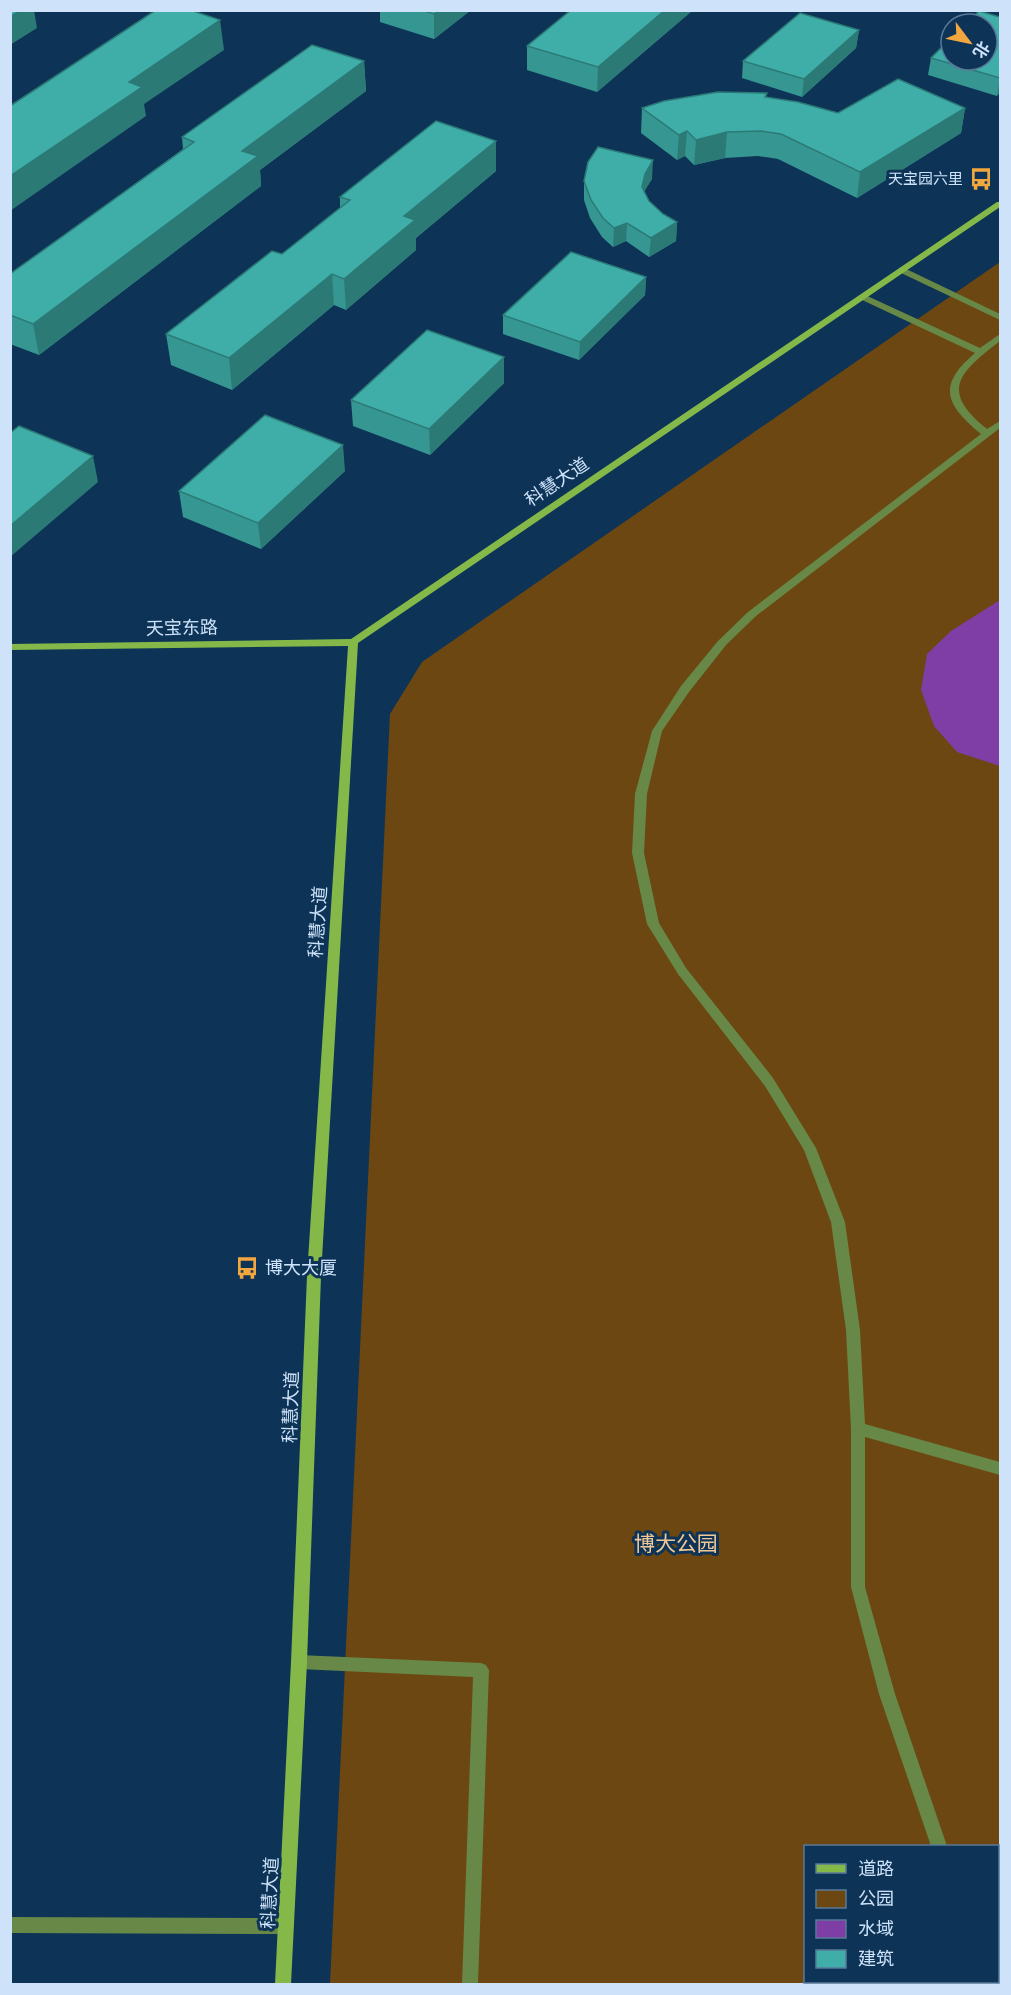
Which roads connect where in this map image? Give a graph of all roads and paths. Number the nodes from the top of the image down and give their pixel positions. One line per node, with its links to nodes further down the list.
1 (1000, 204): 2 (street, 科慧大道)
2 (902, 270): 3 (street, 科慧大道); 4 (street)
3 (863, 297): 6 (street); 9 (street, 科慧大道)
4 (1000, 317)
5 (1000, 337): 6 (street)
6 (981, 352): 8 (street)
7 (1000, 424): 8 (street)
8 (987, 434): 11 (street)
9 (353, 642): 10 (street, 天宝东路); 13 (street, 科慧大道)
10 (10, 647)
11 (858, 1429): 12 (street); 14 (street)
12 (1000, 1468)
13 (299, 1662): 16 (street, 科慧大道); 18 (street)
14 (939, 1845)
15 (10, 1925): 16 (street)
16 (286, 1926): 17 (street, 科慧大道)
17 (283, 1984)
18 (470, 1984)

